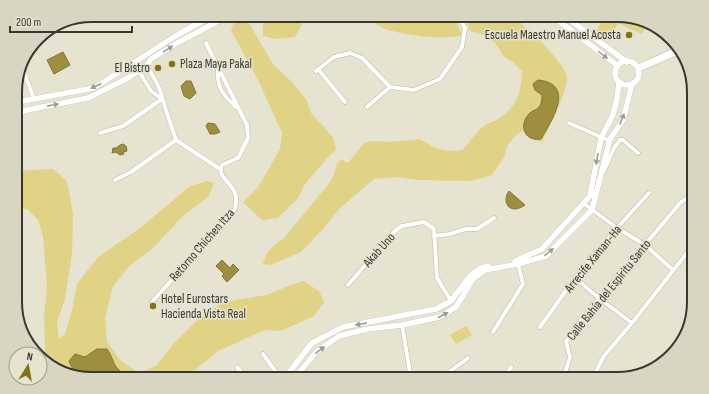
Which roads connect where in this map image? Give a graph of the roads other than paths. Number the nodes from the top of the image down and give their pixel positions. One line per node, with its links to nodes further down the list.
1 (201, 22): 16 (main road)
2 (217, 22): 10 (main road, one-way to 2)
3 (462, 22): 20 (street)
4 (560, 22): 11 (main road, one-way to 11)
5 (573, 22): 9 (main road)
6 (206, 43): 12 (street)
7 (673, 51): 13 (street)
8 (675, 54): 13 (street)
9 (627, 62): 11 (main road); 13 (main road)
10 (147, 65): 14 (main road); 22 (street)
11 (618, 66): 17 (main road)
12 (218, 68): 26 (street); 26 (street)
13 (638, 69): 19 (main road)
14 (138, 71): 18 (main road); 22 (street)
15 (24, 73): 21 (street)
16 (113, 77): 18 (main road); 21 (main road, one-way to 21)
17 (619, 82): 19 (main road); 30 (main road)
18 (118, 84): 27 (main road, one-way to 18)
19 (632, 84): 32 (main road, one-way to 19)
20 (390, 87): 24 (street); 25 (street)
21 (34, 99): 23 (main road)
22 (162, 99): 29 (street); 31 (street)
23 (22, 102)
24 (345, 102)
25 (367, 107)
26 (238, 108): 34 (street)
27 (22, 112)
28 (570, 123): 30 (street)
29 (100, 133)
30 (601, 138): 32 (street); 39 (main road, one-way to 39)
31 (176, 140): 34 (street); 35 (street)
32 (610, 142): 36 (main road)
33 (638, 153): 36 (street)
34 (220, 169): 52 (street, Retorno Chichen Itza)
35 (115, 180)
36 (600, 181): 40 (main road)
37 (649, 193): 42 (street, Arrecife Xaman-Ha)
38 (687, 198): 44 (street, Calle Bahía del Espiritu Santo)
39 (583, 203): 40 (street); 51 (main road)
40 (592, 210): 42 (street); 46 (main road, one-way to 40)
41 (494, 218): 43 (street)
42 (617, 228): 44 (street); 48 (street, Arrecife Xaman-Ha)
43 (434, 236): 49 (street, Akab Uno); 51 (street)
44 (645, 245): 47 (street); 50 (street, Calle Bahía del Espiritu Santo)
45 (687, 253): 47 (street)
46 (518, 264): 55 (main road, one-way to 46); 60 (street)
47 (673, 270): 56 (street)
48 (575, 278): 50 (street); 59 (street, Arrecife Xaman-Ha)
49 (348, 285)
50 (600, 299): 56 (street); 72 (street, Calle Bahía del Espiritu Santo)
51 (451, 301): 53 (main road)
52 (152, 302)
53 (417, 313): 54 (main road); 55 (main road)
54 (378, 320): 58 (main road); 67 (main road, one-way to 67)
55 (419, 322): 57 (main road)
56 (632, 323): 73 (street)
57 (402, 325): 58 (main road); 69 (street)
58 (380, 328): 68 (main road, one-way to 58)
59 (540, 328)
60 (493, 332)
61 (263, 354): 66 (street)
62 (468, 358): 70 (street)
63 (237, 367): 65 (street)
64 (511, 367): 71 (street)
65 (241, 372)
66 (279, 372)
67 (289, 372)
68 (299, 372)
69 (409, 372)
70 (449, 372)
71 (508, 372)
72 (565, 372)
73 (596, 372)

